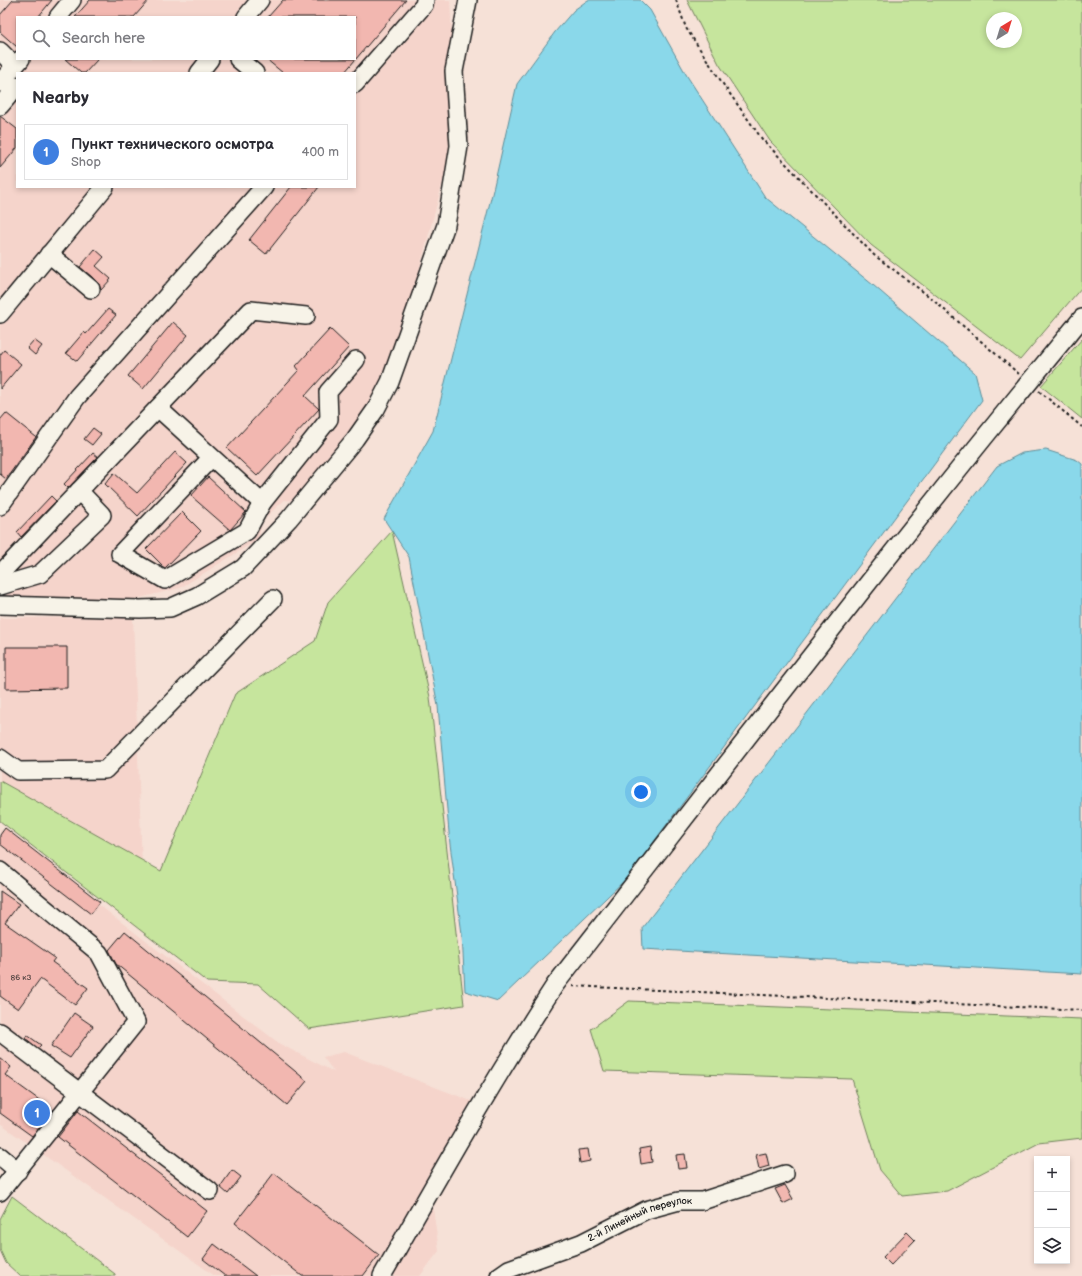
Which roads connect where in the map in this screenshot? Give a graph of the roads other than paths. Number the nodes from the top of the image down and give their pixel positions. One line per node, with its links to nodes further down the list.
1 (72, 0): 5 (street)
2 (260, 0): 6 (street)
3 (425, 0): 14 (street)
4 (468, 0): 33 (street)
5 (59, 16)
6 (247, 16)
7 (0, 51): 10 (street)
8 (209, 60): 11 (street)
9 (239, 60): 12 (street)
10 (18, 62): 13 (street)
11 (199, 72)
12 (254, 72)
13 (0, 83)
14 (356, 83)
15 (16, 87): 16 (street)
16 (0, 106)
17 (103, 188): 19 (street)
18 (263, 188): 29 (street)
19 (49, 254): 20 (street); 21 (street)
20 (91, 289)
21 (0, 314)
22 (306, 316): 25 (street)
23 (1082, 318): 43 (street)
24 (356, 360): 28 (street)
25 (158, 408): 26 (street); 27 (street)
26 (211, 458): 28 (street); 28 (street)
27 (79, 491): 30 (street); 31 (street)
28 (262, 503)
29 (0, 506)
30 (0, 574)
31 (0, 586)
32 (273, 598): 34 (street)
33 (0, 605)
34 (0, 758)
35 (0, 870): 37 (street)
36 (0, 1032): 37 (street)
37 (79, 1093): 39 (street); 41 (street)
38 (0, 1156): 39 (street)
39 (18, 1171): 42 (street)
40 (785, 1174): 44 (street, 2-й Линейный переулок)
41 (210, 1191)
42 (0, 1192)
43 (382, 1276)
44 (499, 1276)

